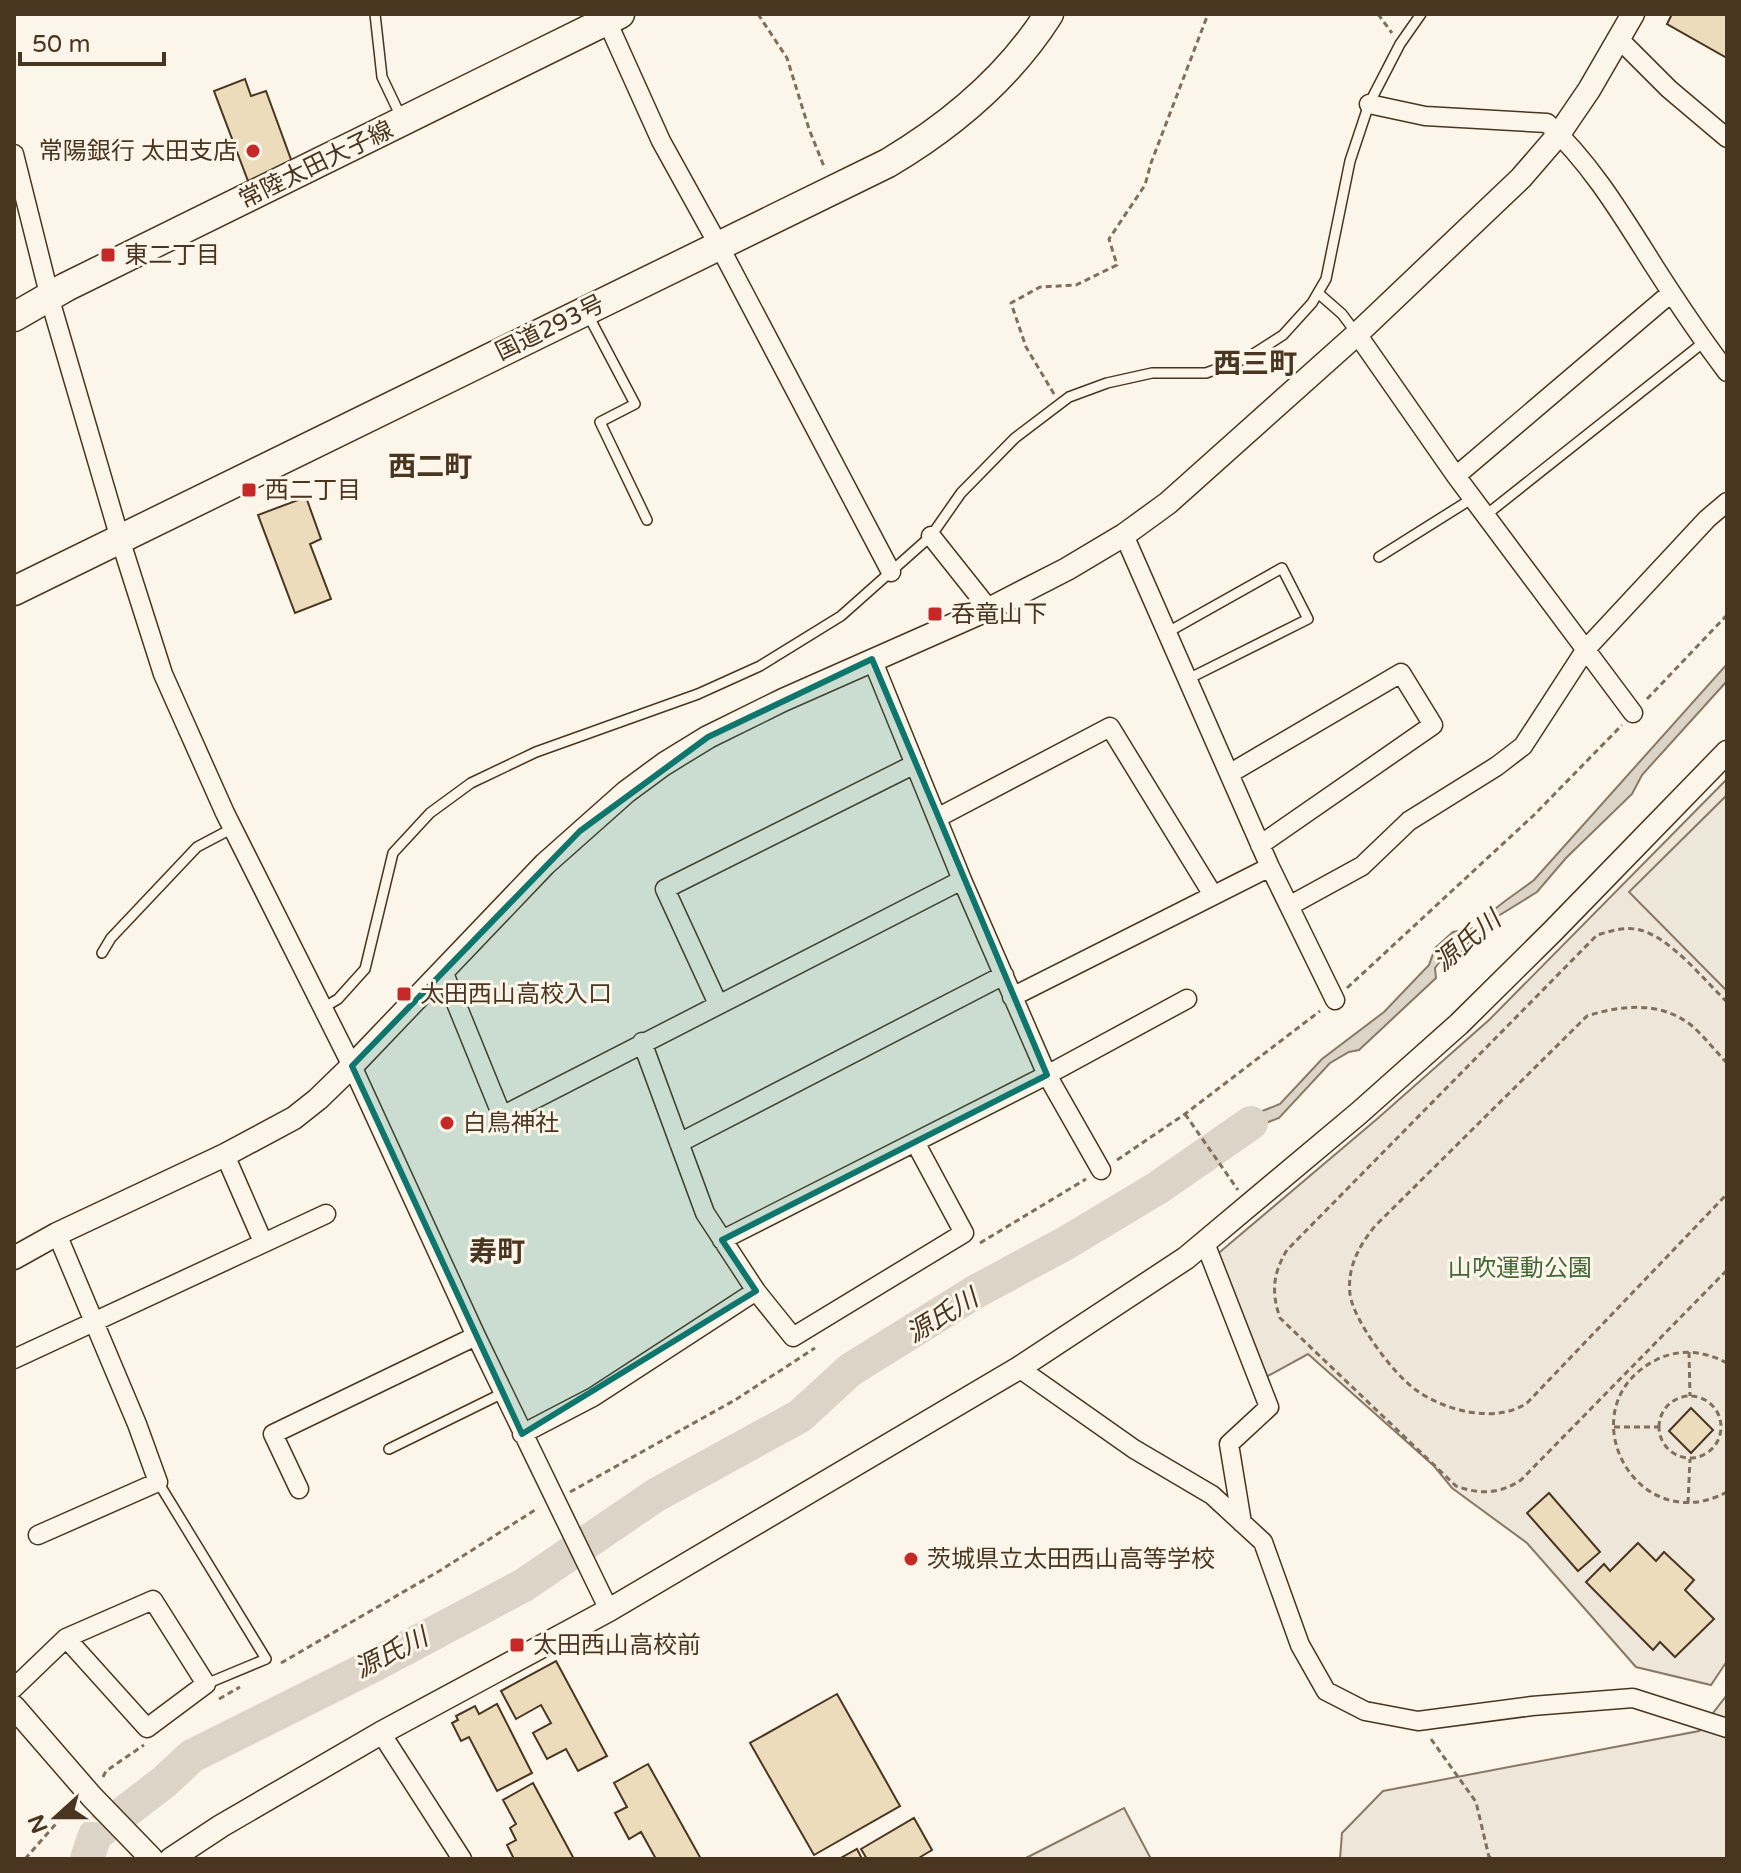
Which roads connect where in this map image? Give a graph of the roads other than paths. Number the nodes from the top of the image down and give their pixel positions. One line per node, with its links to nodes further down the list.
1 (375, 14): 8 (lane)
2 (1049, 14): 12 (main road, 国道293号)
3 (1421, 14): 7 (lane)
4 (1633, 14): 6 (street)
5 (613, 17): 8 (main road, 常陸太田大子線); 12 (street)
6 (1618, 38): 9 (street); 10 (street)
7 (1369, 104): 9 (street); 13 (lane)
8 (403, 122): 15 (main road, 常陸太田大子線)
9 (1559, 134): 14 (street); 18 (street)
10 (1727, 138)
11 (14, 154): 15 (street)
12 (718, 248): 16 (main road, 国道293号); 29 (street)
13 (1318, 293): 18 (lane); 26 (lane)
14 (1671, 293): 19 (street); 20 (street)
15 (50, 298): 17 (main road, 常陸太田大子線); 27 (street)
16 (585, 310): 24 (lane); 27 (main road, 国道293号)
17 (14, 317)
18 (1357, 334): 20 (street); 25 (street)
19 (1718, 355): 23 (lane)
20 (1456, 476): 21 (street)
21 (1473, 498): 23 (street); 28 (lane)
22 (1727, 502): 33 (street)
23 (1486, 515): 33 (street)
24 (647, 520)
25 (1124, 535): 31 (street); 32 (street)
26 (931, 536): 29 (lane); 31 (street)
27 (120, 539): 30 (main road, 国道293号); 41 (street)
28 (1379, 557)
29 (891, 572): 54 (lane)
30 (14, 591)
31 (989, 609): 34 (street)
32 (1168, 632): 35 (street); 35 (lane)
33 (1586, 649): 36 (street); 46 (street)
34 (872, 659): 38 (street); 48 (street)
35 (1188, 679): 39 (street)
36 (1633, 713)
37 (1727, 752): 66 (street)
38 (915, 764): 40 (street); 53 (street)
39 (1229, 774): 42 (street); 42 (street)
40 (937, 818): 44 (street); 45 (street)
41 (233, 828): 47 (lane); 54 (street)
42 (1260, 845): 43 (street)
43 (1270, 867): 45 (street); 46 (street)
44 (962, 880): 49 (street); 53 (street)
45 (1213, 895): 50 (street)
46 (1289, 906): 52 (street)
47 (102, 953)
48 (443, 971): 55 (street); 56 (street)
49 (1004, 975): 50 (street); 59 (street)
50 (1012, 997): 57 (street)
51 (1187, 999): 57 (street)
52 (1335, 1000)
53 (718, 1004): 55 (street)
54 (323, 1008): 56 (street)
55 (642, 1042): 59 (street)
56 (352, 1066): 60 (street); 70 (street)
57 (1047, 1075): 58 (street); 61 (street)
58 (915, 1142): 64 (street); 68 (street)
59 (679, 1143): 64 (street)
60 (225, 1155): 63 (street); 65 (street)
61 (1101, 1170)
62 (326, 1214): 65 (street)
63 (57, 1234): 67 (street); 69 (street)
64 (722, 1240): 68 (street)
65 (263, 1242): 69 (street)
66 (1205, 1243): 72 (street); 78 (street)
67 (14, 1258)
68 (756, 1291): 74 (street)
69 (93, 1321): 71 (street); 76 (street)
70 (476, 1336): 73 (street); 77 (street)
71 (14, 1359)
72 (1019, 1368): 78 (street); 80 (street)
73 (503, 1393): 74 (street); 75 (lane)
74 (522, 1434): 80 (street)
75 (389, 1449)
76 (158, 1482): 79 (street); 82 (lane)
77 (299, 1489)
78 (1242, 1523): 85 (street)
79 (38, 1535)
80 (609, 1610): 86 (street)
81 (66, 1638): 82 (street); 82 (street); 83 (street)
82 (206, 1684)
83 (14, 1688)
84 (14, 1707): 87 (street)
85 (1727, 1728)
86 (381, 1733): 88 (street); 89 (street)
87 (152, 1859)
88 (171, 1859)
89 (462, 1859)

